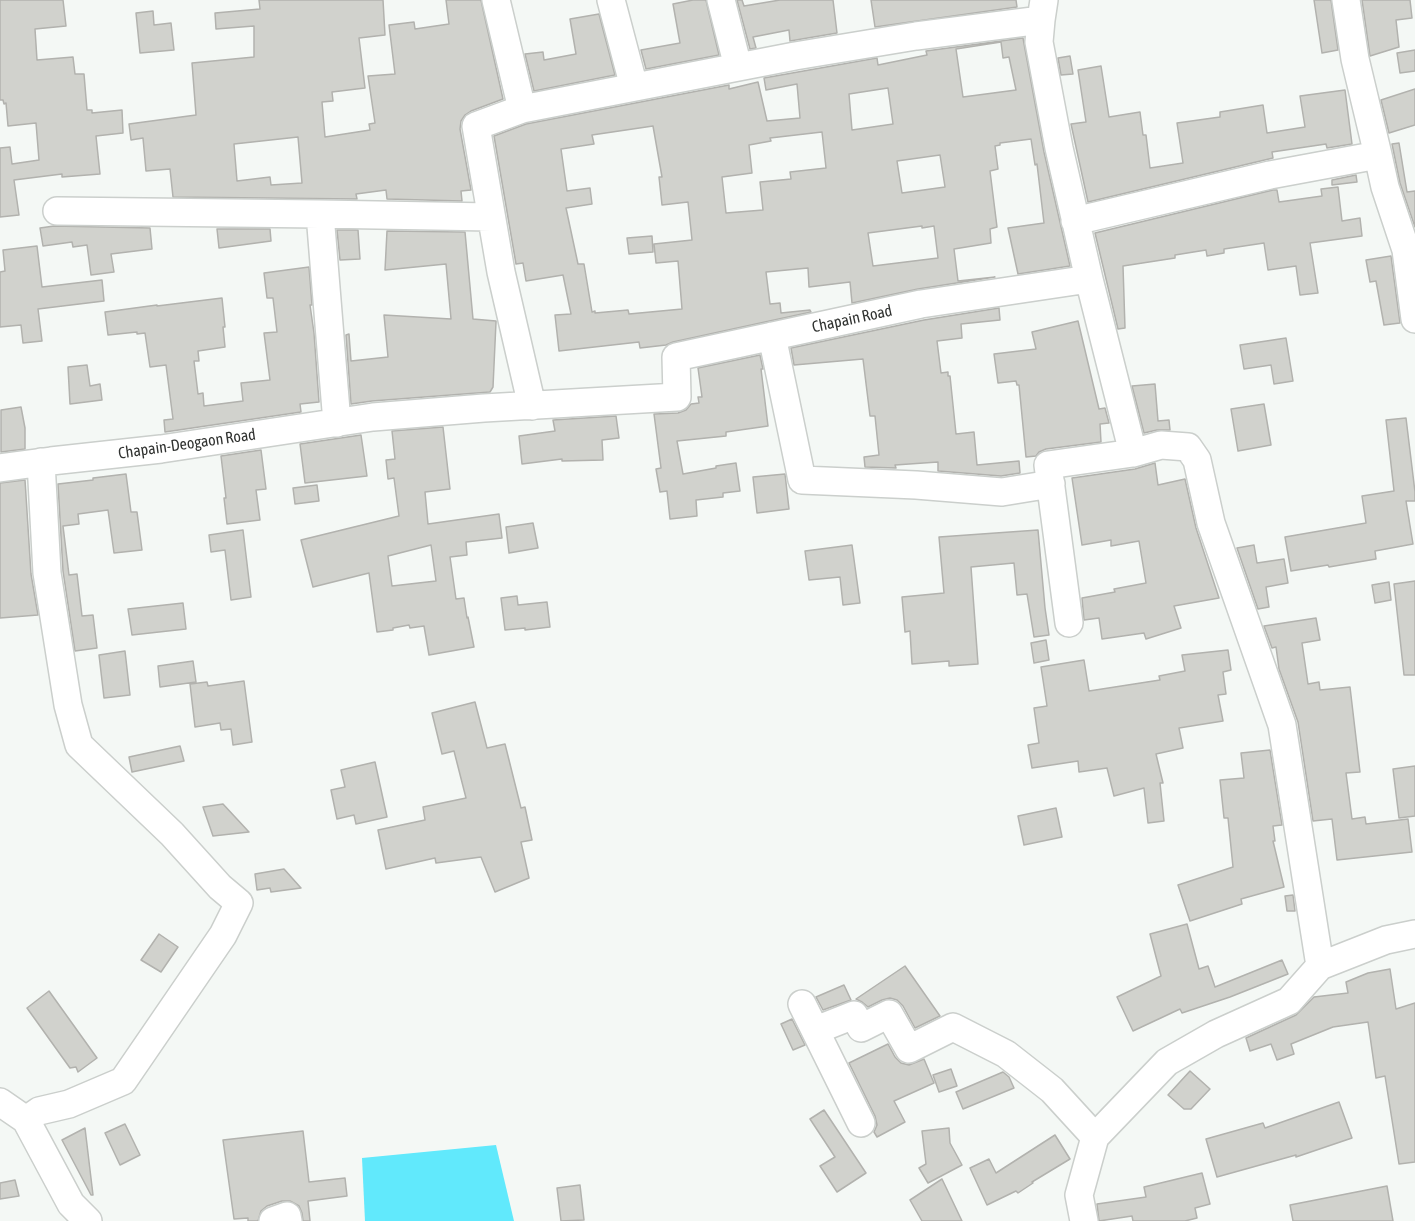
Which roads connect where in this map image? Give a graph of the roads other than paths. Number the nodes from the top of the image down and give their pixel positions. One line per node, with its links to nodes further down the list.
1 (496, 0): 8 (street)
2 (612, 0): 7 (street)
3 (722, 0): 6 (street)
4 (1346, 0): 9 (street)
5 (1042, 10): 6 (street); 13 (street)
6 (738, 67): 7 (street)
7 (634, 87): 8 (street)
8 (522, 109): 12 (street)
9 (1378, 155): 13 (street); 15 (street)
10 (57, 211): 11 (street)
11 (320, 214): 12 (street); 19 (street)
12 (491, 217): 17 (street)
13 (1075, 221): 14 (street)
14 (1089, 279): 16 (street, Chapain Road); 20 (street)
15 (1415, 319)
16 (772, 336): 17 (street, Chapain Road); 23 (street)
17 (532, 406): 18 (street, Chapain Road)
18 (373, 417): 19 (street, Chapain-Deogaon Road)
19 (337, 423): 21 (street, Chapain-Deogaon Road)
20 (1133, 453): 23 (street); 26 (street)
21 (41, 462): 22 (street, Chapain-Deogaon Road); 30 (street)
22 (0, 468)
23 (1051, 484): 24 (street)
24 (1069, 623)
25 (1415, 934): 26 (street)
26 (1320, 966): 32 (street)
27 (802, 1004): 28 (street)
28 (816, 1030): 31 (street); 32 (street)
29 (0, 1102): 30 (street)
30 (26, 1120): 33 (street)
31 (861, 1123)
32 (1095, 1137): 36 (street)
33 (88, 1221)
34 (273, 1221): 35 (street)
35 (288, 1221)
36 (1084, 1221)

